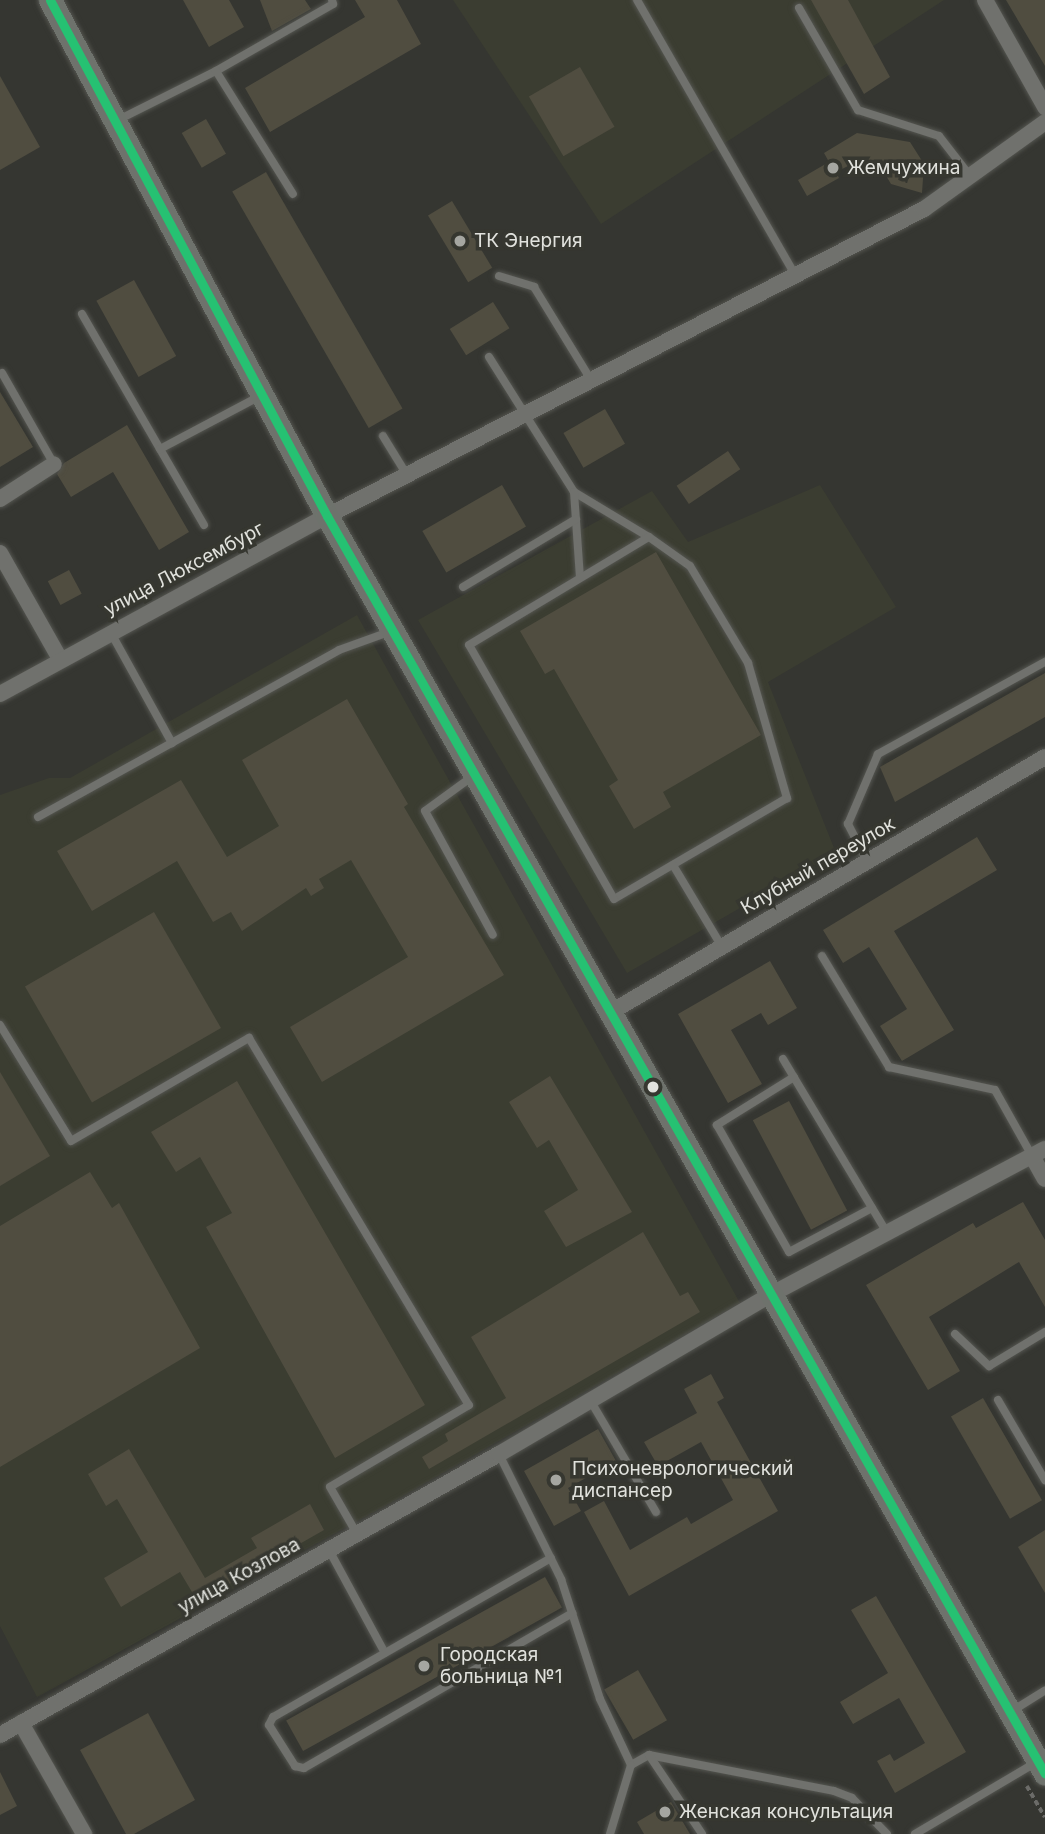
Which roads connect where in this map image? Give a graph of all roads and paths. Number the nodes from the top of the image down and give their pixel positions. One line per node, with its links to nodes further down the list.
1 (50, 0): 8 (street)
2 (332, 0): 6 (lane)
3 (637, 0): 12 (lane)
4 (985, 0): 7 (street)
5 (799, 8): 10 (lane)
6 (215, 71): 8 (lane); 11 (lane)
7 (1045, 107)
8 (116, 122): 18 (street)
9 (1045, 122): 10 (street, улица Люксембург)
10 (970, 176): 12 (street, улица Люксембург)
11 (293, 194)
12 (795, 275): 17 (street, улица Люксембург)
13 (499, 276): 17 (lane)
14 (82, 314): 21 (lane)
15 (489, 357): 19 (lane)
16 (2, 373): 22 (lane)
17 (591, 380): 19 (street, улица Люксембург)
18 (263, 395): 21 (lane); 26 (street)
19 (523, 415): 23 (street, улица Люксембург); 24 (lane)
20 (383, 436): 23 (lane)
21 (160, 449): 28 (lane)
22 (54, 464): 25 (street)
23 (407, 475): 26 (street, улица Люксембург)
24 (574, 492): 27 (lane); 29 (lane)
25 (0, 499)
26 (327, 516): 33 (street); 34 (street, улица Люксембург)
27 (576, 519): 31 (lane); 32 (lane)
28 (204, 525)
29 (649, 537): 31 (lane); 43 (lane)
30 (0, 552): 35 (street)
31 (580, 577): 43 (lane)
32 (463, 587)
33 (392, 631): 38 (lane); 40 (street)
34 (111, 633): 35 (street, улица Люксембург); 38 (lane)
35 (60, 659): 37 (street, улица Люксембург)
36 (1045, 662): 42 (lane)
37 (0, 694)
38 (172, 743): 41 (lane)
39 (1045, 757): 42 (street, Клубный переулок)
40 (475, 774): 44 (lane); 47 (street)
41 (38, 817)
42 (867, 862): 45 (street, Клубный переулок)
43 (673, 865): 45 (lane)
44 (493, 935)
45 (722, 947): 47 (street, Клубный переулок)
46 (822, 956): 51 (lane)
47 (611, 1012): 55 (street)
48 (0, 1025): 63 (lane)
49 (783, 1059): 50 (lane)
50 (794, 1077): 53 (lane); 53 (lane)
51 (1038, 1152): 52 (street); 54 (street, улица Козлова)
52 (1045, 1179)
53 (872, 1208): 54 (lane)
54 (887, 1233): 55 (street, улица Козлова)
55 (770, 1294): 58 (street, улица Козлова); 69 (street)
56 (1045, 1332): 57 (lane)
57 (955, 1334)
58 (590, 1400): 60 (street, улица Козлова); 62 (lane)
59 (998, 1400): 61 (lane)
60 (499, 1454): 63 (street, улица Козлова); 65 (lane)
61 (1045, 1480)
62 (656, 1512)
63 (357, 1534): 64 (street, улица Козлова)
64 (328, 1550): 67 (lane); 70 (street, улица Козлова)
65 (551, 1558): 66 (lane); 67 (lane)
66 (572, 1613): 67 (lane); 73 (lane)
67 (385, 1653)
68 (1045, 1690): 69 (lane)
69 (1009, 1713): 74 (street)
70 (21, 1723): 71 (street, улица Козлова); 76 (street)
71 (0, 1735)
72 (649, 1755): 73 (lane); 78 (lane); 79 (lane)
73 (631, 1765): 77 (lane)
74 (1035, 1772): 75 (path); 80 (lane)
75 (1045, 1817)
76 (84, 1834)
77 (610, 1834)
78 (702, 1834)
79 (887, 1834)
80 (915, 1834)

